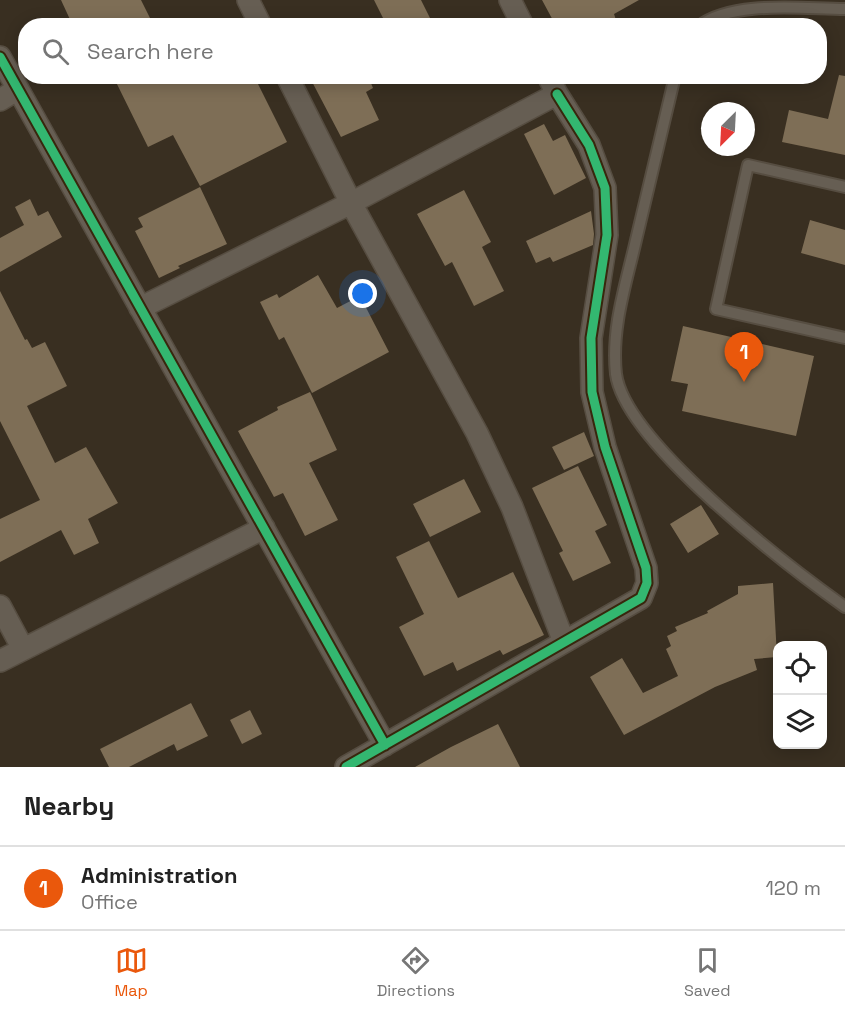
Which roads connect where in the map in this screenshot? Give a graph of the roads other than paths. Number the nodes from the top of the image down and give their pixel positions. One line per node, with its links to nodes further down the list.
1 (248, 0): 4 (street)
2 (510, 0): 5 (street)
3 (845, 9): 6 (lane)
4 (257, 18)
5 (519, 18)
6 (709, 18)
7 (0, 57): 11 (street)
8 (291, 84): 13 (street)
9 (673, 84): 18 (lane)
10 (553, 85): 13 (street); 19 (street)
11 (9, 94): 14 (street)
12 (845, 187): 15 (lane)
13 (351, 203): 14 (street); 19 (street)
14 (140, 308): 16 (street)
15 (845, 338)
16 (264, 528): 20 (street); 22 (street)
17 (0, 606): 20 (street)
18 (845, 607)
19 (564, 642): 22 (street)
20 (23, 649): 21 (street)
21 (0, 662)
22 (385, 745): 23 (street)
23 (346, 767)

